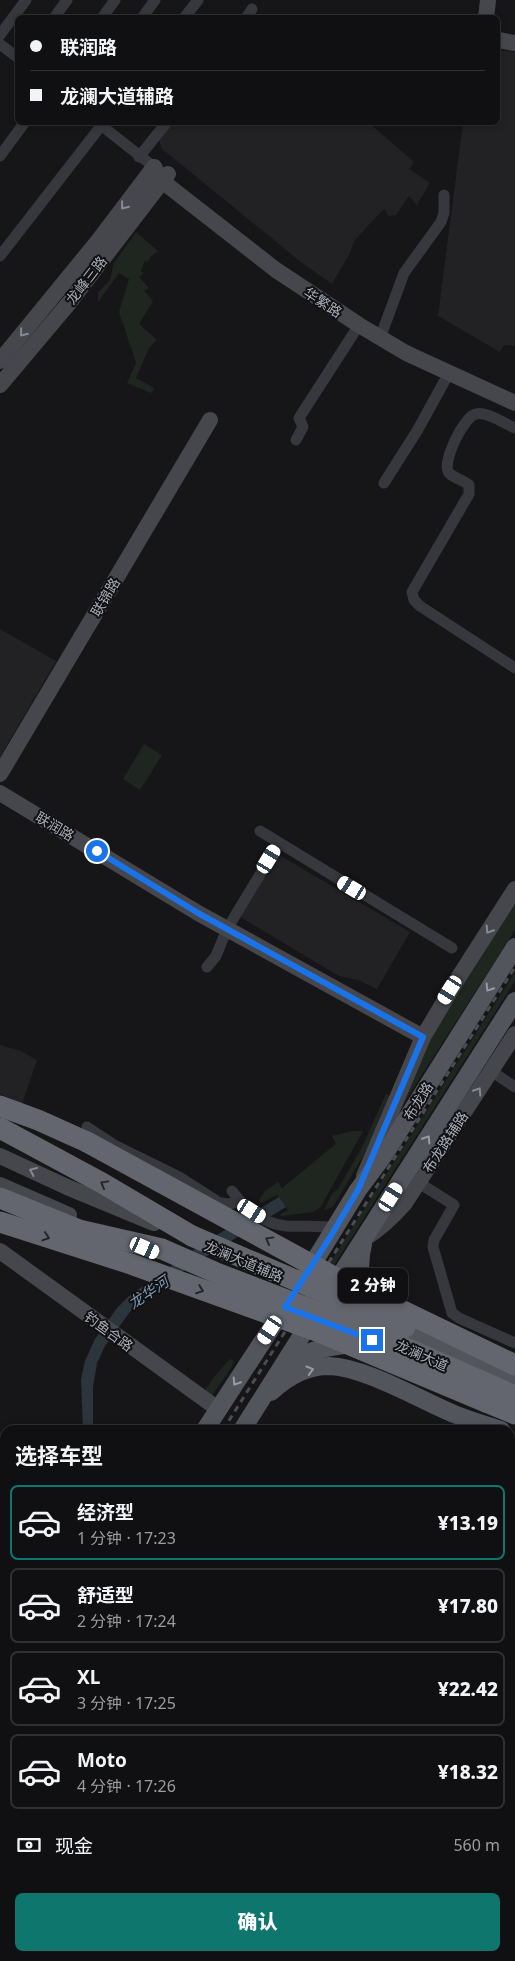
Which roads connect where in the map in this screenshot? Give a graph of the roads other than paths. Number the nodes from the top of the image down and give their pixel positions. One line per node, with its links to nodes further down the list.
1 (26, 0): 12 (street)
2 (68, 0): 7 (street)
3 (114, 0): 8 (street)
4 (155, 0): 9 (street)
5 (198, 0): 10 (street)
6 (488, 0): 11 (main road)
7 (56, 15)
8 (104, 15)
9 (144, 15)
10 (186, 15)
11 (486, 15)
12 (0, 35)
13 (500, 40): 14 (main road)
14 (515, 42)
15 (0, 44): 16 (street)
16 (15, 56)
17 (23, 125): 21 (street)
18 (100, 125): 25 (street)
19 (102, 125): 22 (street, 华繁路)
20 (164, 125): 22 (street)
21 (0, 156)
22 (138, 156): 23 (street, 华繁路)
23 (162, 174): 26 (main road, 华繁路); 27 (main road, 华繁路); 28 (main road, 龙峰三路, one-way to 28); 30 (main road, 龙峰三路)
24 (444, 195): 27 (street)
25 (0, 256)
26 (359, 326): 29 (main road, 华繁路); 35 (street)
27 (383, 330): 31 (main road, 华繁路)
28 (0, 361)
29 (449, 373): 32 (main road, 华繁路); 36 (street)
30 (0, 385)
31 (515, 394)
32 (515, 403)
33 (210, 420): 38 (main road, 联锦路)
34 (515, 428): 37 (street)
35 (296, 440)
36 (384, 482)
37 (515, 668)
38 (0, 774)
39 (0, 793): 43 (main road, 联润路)
40 (260, 831): 41 (street)
41 (279, 843): 43 (street); 45 (street)
42 (515, 889): 49 (main road, one-way to 49)
43 (227, 929): 46 (street); 49 (main road, 联润路)
44 (515, 946): 55 (main road, 布龙路, one-way to 55)
45 (452, 948)
46 (207, 967)
47 (515, 1001): 57 (main road, 布龙路, one-way to 47)
48 (515, 1034): 50 (main road, 布龙路辅路)
49 (423, 1037): 59 (main road)
50 (491, 1072): 51 (street); 57 (main road, 布龙路辅路, one-way to 50)
51 (515, 1087)
52 (0, 1106): 79 (highway, one-way to 52, bridge)
53 (87, 1127): 62 (street)
54 (0, 1128): 65 (highway, 龙澜大道, one-way to 54)
55 (384, 1155): 57 (main road); 59 (main road, 布龙路)
56 (0, 1157): 65 (main road, 龙澜大道辅路, one-way to 56)
57 (413, 1176): 66 (main road, 布龙路); 76 (street)
58 (0, 1185): 68 (main road, 龙澜大道辅路)
59 (358, 1190): 64 (main road, 布龙路)
60 (232, 1191): 62 (street)
61 (0, 1198): 68 (highway, 龙澜大道, bridge)
62 (240, 1202): 64 (street)
63 (0, 1222): 87 (highway, one-way to 87, bridge)
64 (333, 1234): 69 (main road); 71 (main road, 布龙路)
65 (191, 1237): 69 (main road, 龙澜大道辅路, bridge); 81 (highway, 龙澜大道, bridge)
66 (364, 1239): 72 (main road, 布龙路); 75 (main road)
67 (0, 1251): 86 (main road, 钓鱼合路)
68 (163, 1253): 70 (main road, 龙澜大道辅路); 83 (highway, 龙澜大道, bridge)
69 (240, 1260): 71 (main road, 龙澜大道辅路)
70 (226, 1283): 73 (main road, 龙澜大道辅路); 78 (main road)
71 (299, 1285): 72 (main road, 龙澜大道辅路); 73 (main road, 布龙路)
72 (327, 1296): 74 (main road, 布龙路); 75 (main road, 龙澜大道辅路)
73 (285, 1307): 74 (main road, 龙澜大道辅路); 78 (main road, 布龙路)
74 (313, 1317): 77 (main road, 龙澜大道辅路); 80 (main road, 布龙路)
75 (388, 1323): 82 (main road, 龙澜大道辅路)
76 (515, 1343)
77 (390, 1347): 80 (main road); 84 (main road, 龙澜大道辅路)
78 (254, 1354): 86 (main road, 布龙路, one-way to 86)
79 (515, 1364)
80 (277, 1374): 85 (main road, 布龙路)
81 (515, 1376)
82 (515, 1380)
83 (515, 1396)
84 (515, 1404)
85 (256, 1406): 89 (main road, 布龙路); 90 (main road, one-way to 90)
86 (218, 1410): 88 (main road, 布龙路)
87 (515, 1414)
88 (208, 1425)
89 (245, 1425)
90 (476, 1425)

